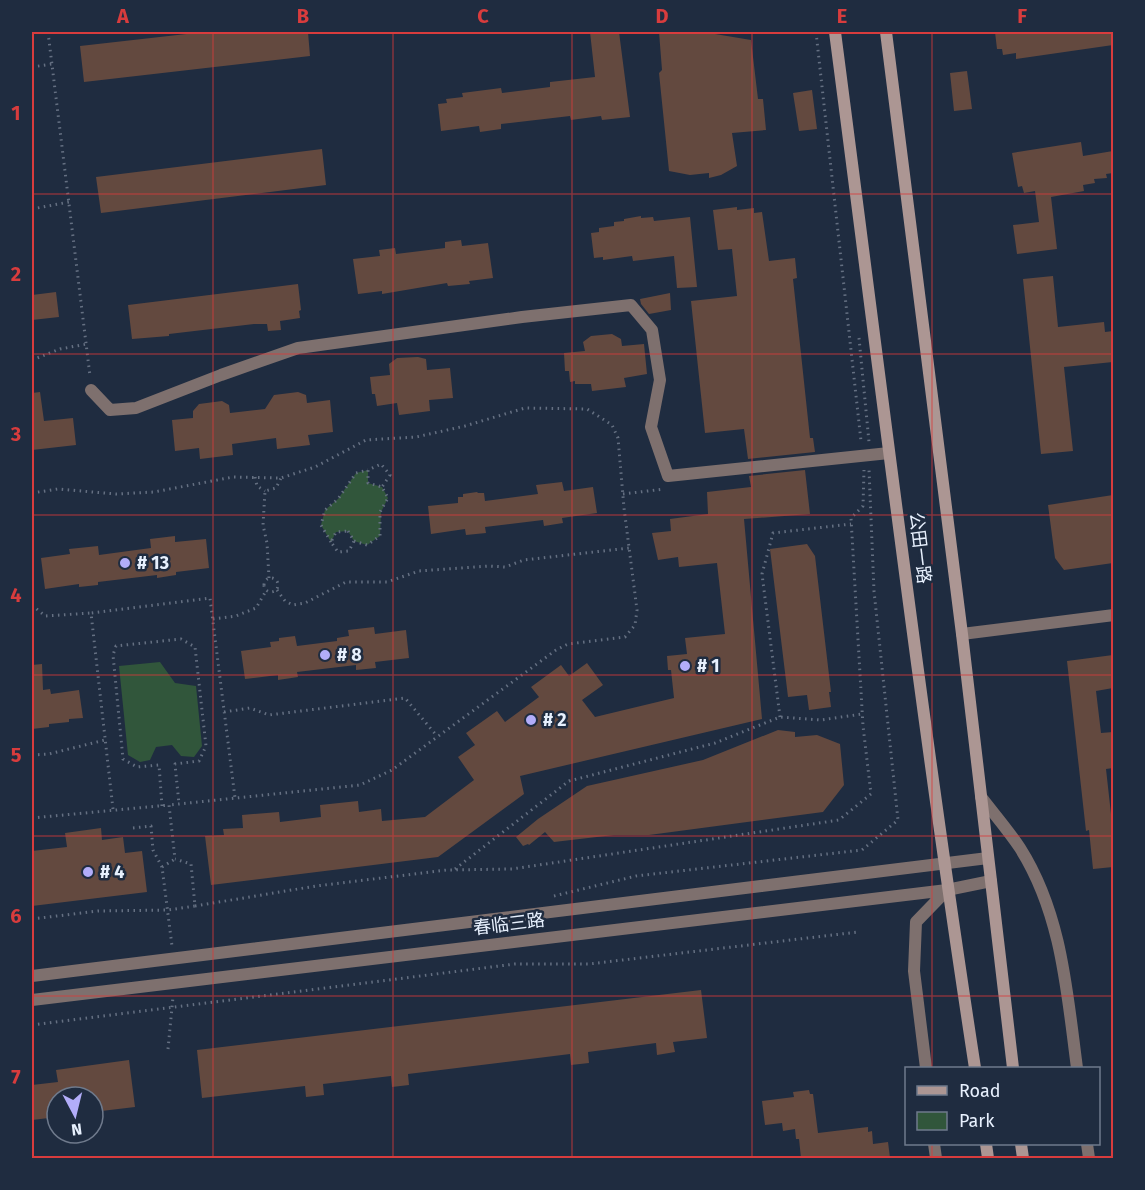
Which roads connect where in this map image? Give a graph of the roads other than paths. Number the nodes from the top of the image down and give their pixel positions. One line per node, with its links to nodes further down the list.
1 (835, 32): 4 (main road, 公田一路)
2 (886, 32): 6 (main road, 公田一路)
3 (91, 390): 4 (street)
4 (889, 453): 9 (main road, 公田一路)
5 (1113, 615): 6 (street)
6 (962, 634): 7 (main road, 公田一路)
7 (981, 797): 8 (main road, 公田一路); 17 (street)
8 (988, 858): 9 (street, 春临三路); 10 (main road, 公田一路)
9 (944, 864): 11 (main road, 公田一路); 12 (street, 春临三路)
10 (991, 882): 11 (street, 春临三路); 16 (main road, 公田一路)
11 (947, 890): 13 (street, 春临三路); 14 (street); 15 (main road, 公田一路)
12 (32, 976)
13 (32, 1000)
14 (926, 1067)
15 (975, 1067)
16 (1013, 1067)
17 (1077, 1067)

